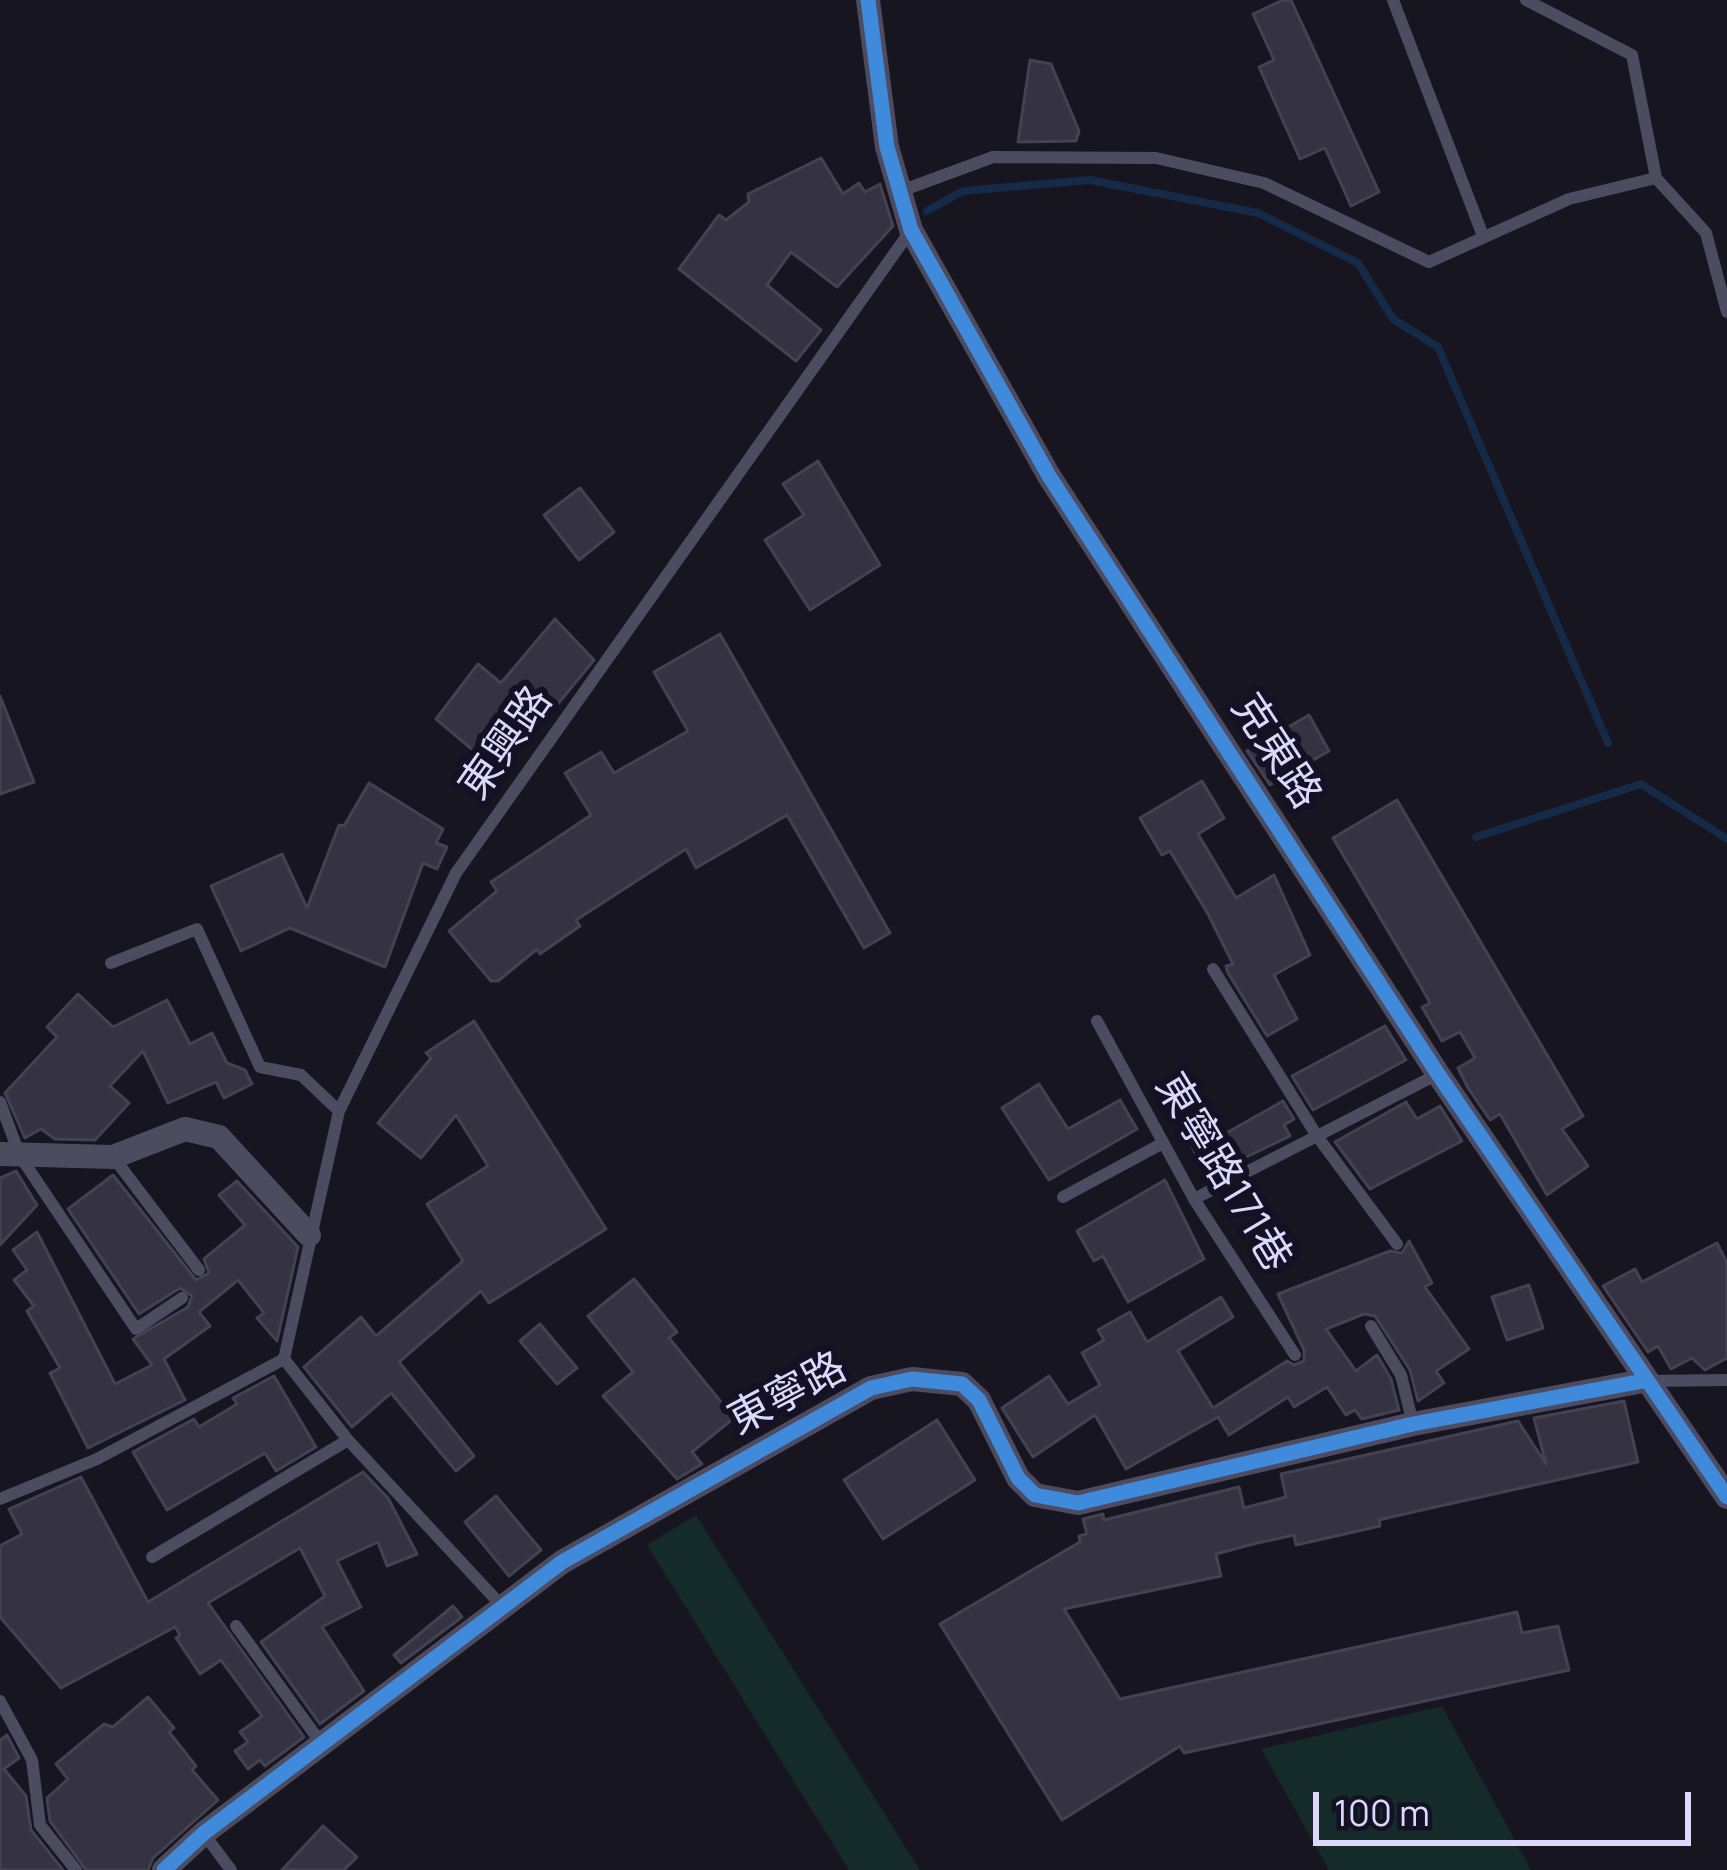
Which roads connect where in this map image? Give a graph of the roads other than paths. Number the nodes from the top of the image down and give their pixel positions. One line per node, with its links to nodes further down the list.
1 (868, 0): 5 (street, 克東路)
2 (1393, 0): 7 (lane)
3 (1526, 0): 4 (lane)
4 (1656, 178): 7 (lane); 8 (lane)
5 (901, 191): 6 (street, 克東路); 7 (lane)
6 (911, 230): 12 (street, 克東路); 14 (lane, 東興路)
7 (1483, 236)
8 (1727, 312)
9 (110, 963): 14 (lane)
10 (1213, 969): 15 (lane)
11 (1097, 1021): 16 (lane, 東寧路171巷)
12 (1438, 1074): 15 (lane); 29 (street, 克東路)
13 (0, 1102): 17 (lane)
14 (339, 1111): 21 (lane, 東興路)
15 (1317, 1136): 20 (lane); 22 (lane)
16 (1163, 1143): 19 (lane); 20 (lane, 東寧路171巷)
17 (10, 1155): 18 (street); 24 (lane)
18 (113, 1157): 21 (street); 23 (lane)
19 (1063, 1197)
20 (1194, 1199): 26 (lane, 東寧路171巷)
21 (309, 1235): 27 (lane, 東興路)
22 (1397, 1244)
23 (199, 1270)
24 (182, 1298)
25 (1371, 1326): 30 (lane)
26 (1295, 1355)
27 (284, 1359): 31 (lane); 33 (lane)
28 (1727, 1380): 29 (lane)
29 (1643, 1381): 30 (street, 東寧路); 32 (street, 克東路)
30 (1413, 1424): 35 (street, 東寧路)
31 (349, 1440): 34 (lane); 35 (lane)
32 (1727, 1497)
33 (0, 1499)
34 (152, 1557)
35 (501, 1605): 38 (street, 東寧路)
36 (236, 1626): 38 (lane)
37 (0, 1701): 40 (lane)
38 (322, 1744): 39 (street, 東寧路)
39 (204, 1832): 41 (street, 東寧路); 42 (lane)
40 (76, 1870)
41 (164, 1870)
42 (231, 1870)

